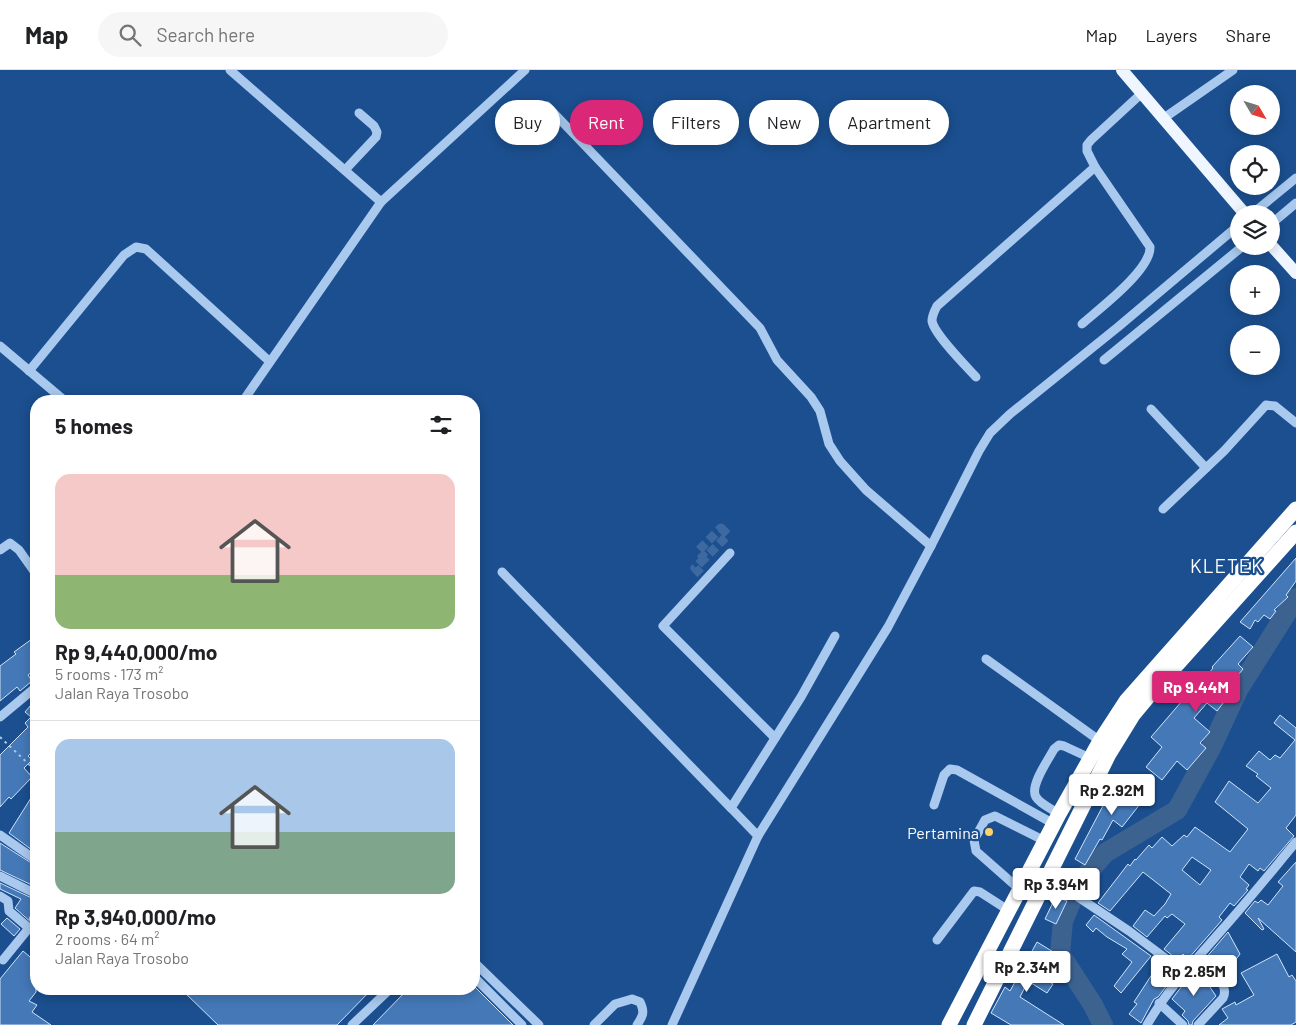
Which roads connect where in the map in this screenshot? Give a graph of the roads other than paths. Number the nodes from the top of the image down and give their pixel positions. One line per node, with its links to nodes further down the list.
1 (230, 70): 10 (street)
2 (525, 70): 12 (street)
3 (1122, 70): 5 (main road)
4 (1233, 70): 7 (street)
5 (1142, 93): 7 (main road); 9 (street)
6 (359, 112): 10 (street)
7 (1164, 118): 14 (main road)
8 (560, 120): 36 (street)
9 (1095, 168): 21 (street); 27 (street)
10 (345, 170): 12 (street)
11 (1296, 178): 15 (street)
12 (381, 202): 25 (street)
13 (1296, 203): 16 (street)
14 (1236, 205)
15 (1263, 205)
16 (1280, 216)
17 (1230, 234): 22 (street)
18 (1231, 255): 22 (street)
19 (1280, 255): 20 (main road)
20 (1296, 273)
21 (1082, 324)
22 (1124, 334): 24 (street); 36 (street)
23 (0, 346): 26 (street)
24 (1104, 360)
25 (270, 361): 26 (street); 29 (street)
26 (29, 371): 28 (street)
27 (976, 378)
28 (58, 395)
29 (247, 395)
30 (1151, 409): 32 (street)
31 (1296, 423): 32 (street)
32 (1206, 468): 33 (street)
33 (1163, 509)
34 (1296, 509): 46 (highway)
35 (1296, 532): 57 (highway)
36 (931, 546): 52 (street)
37 (0, 550): 39 (street)
38 (730, 553): 45 (street)
39 (30, 566)
40 (502, 572): 49 (street)
41 (835, 636): 45 (street)
42 (986, 659): 46 (street)
43 (30, 692): 44 (street)
44 (0, 716)
45 (775, 738): 49 (street)
46 (1100, 741): 47 (highway)
47 (1090, 758): 50 (highway); 50 (street)
48 (934, 805): 50 (street)
49 (731, 808): 52 (street)
50 (1056, 819): 53 (highway)
51 (0, 835): 55 (street)
52 (758, 836): 77 (street)
53 (1046, 840): 58 (highway); 58 (street)
54 (1296, 842): 64 (street)
55 (30, 856)
56 (0, 876): 59 (street)
57 (1054, 881): 66 (street); 71 (highway)
58 (1019, 889): 61 (highway)
59 (30, 891)
60 (0, 896): 63 (street)
61 (1008, 910): 62 (street); 70 (highway)
62 (938, 940)
63 (3, 960)
64 (1196, 960): 66 (street); 81 (street)
65 (480, 968): 74 (street)
66 (1184, 972): 69 (street)
67 (480, 983): 73 (street)
68 (384, 995): 72 (street)
69 (1160, 1003): 79 (street); 80 (street)
70 (957, 1008): 71 (highway); 78 (highway)
71 (976, 1021)
72 (352, 1025)
73 (522, 1025)
74 (539, 1025)
75 (595, 1025): 76 (street)
76 (637, 1025)
77 (672, 1025)
78 (949, 1025)
79 (1147, 1025)
80 (1183, 1025)
81 (1198, 1025)

